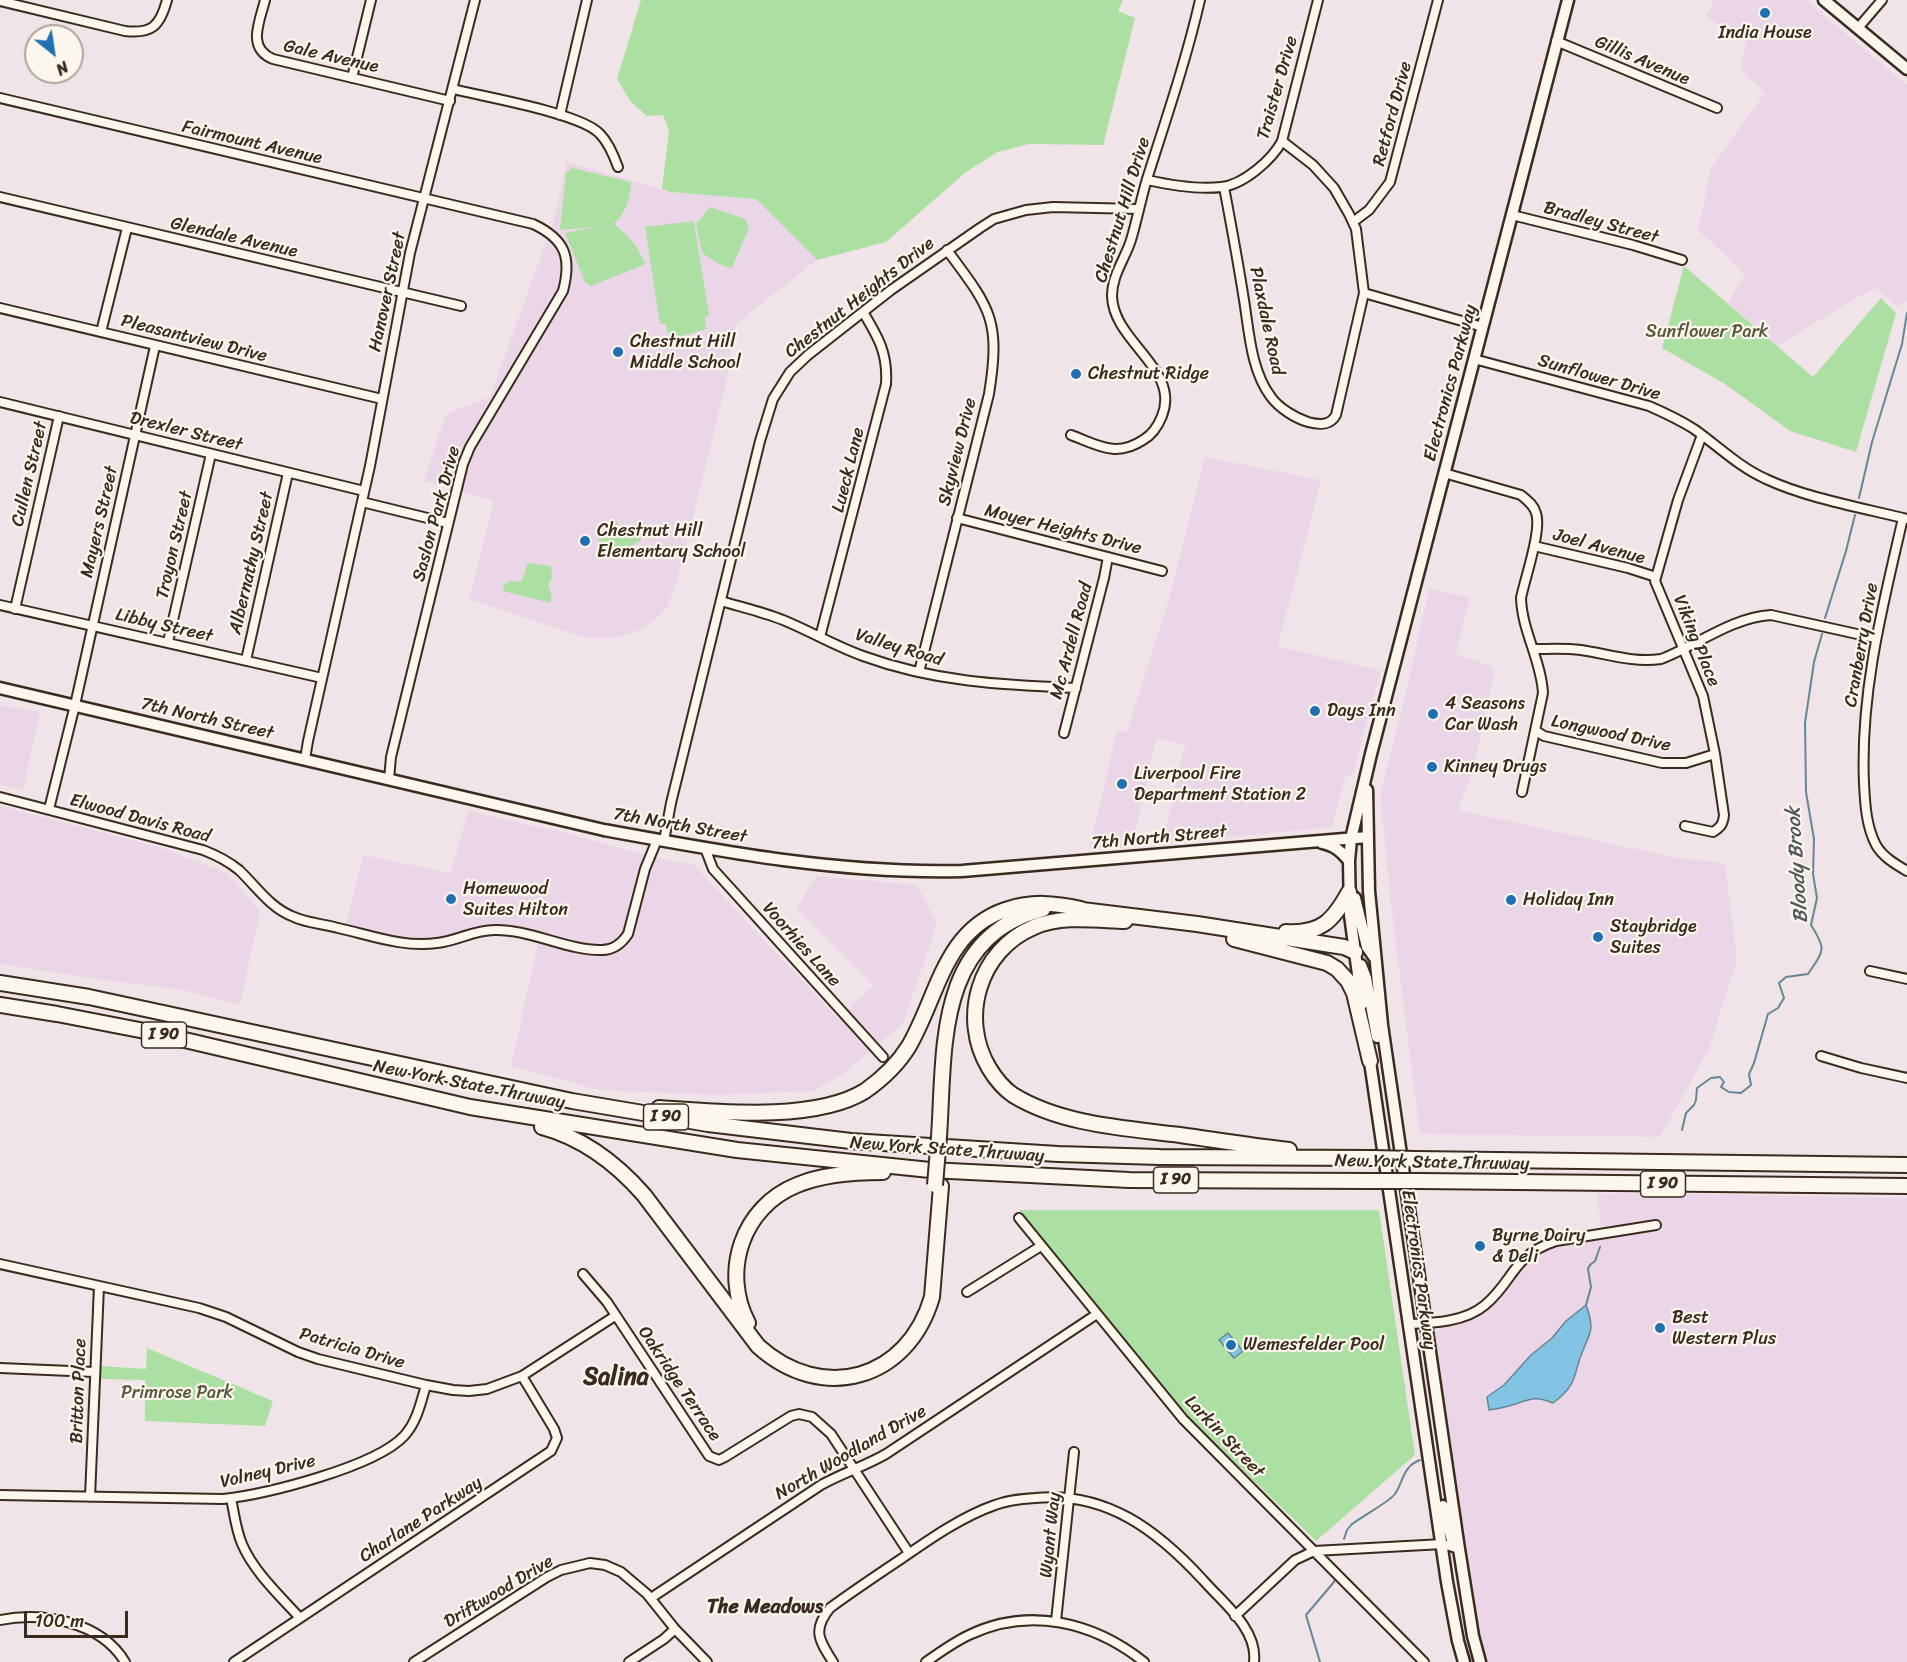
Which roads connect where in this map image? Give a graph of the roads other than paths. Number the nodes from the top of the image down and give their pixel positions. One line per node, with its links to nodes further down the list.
1 (167, 0): 12 (street)
2 (266, 0): 16 (street, Gale Avenue)
3 (371, 0): 16 (street)
4 (475, 0): 17 (street)
5 (587, 0): 21 (street)
6 (1200, 0): 24 (street, Chestnut Hill Drive)
7 (1318, 0): 22 (street, Traister Drive)
8 (1438, 0): 31 (street, Retford Drive)
9 (1568, 0): 14 (main road, Electronics Parkway)
10 (1824, 0): 13 (main road)
11 (1882, 0): 13 (street)
12 (0, 1)
13 (1858, 28): 15 (main road)
14 (1556, 41): 20 (street, Gillis Avenue); 30 (main road, Electronics Parkway)
15 (1907, 69)
16 (352, 78): 19 (street, Gale Avenue)
17 (453, 89): 19 (street, Hanover Street); 21 (street)
18 (0, 98): 27 (street, Fairmount Avenue)
19 (450, 100): 27 (street, Hanover Street)
20 (1717, 108)
21 (560, 115): 23 (street)
22 (1282, 141): 25 (street, Traister Drive); 31 (street)
23 (618, 167)
24 (1147, 180): 25 (street, Traister Drive); 28 (street, Chestnut Hill Drive)
25 (1224, 187): 36 (street, Plaxdale Road)
26 (0, 197): 32 (street, Glendale Avenue)
27 (424, 198): 29 (street, Fairmount Avenue); 35 (street, Hanover Street)
28 (1138, 208): 33 (street, Chestnut Heights Drive); 48 (street, Chestnut Hill Drive)
29 (497, 215): 57 (street, Saslon Park Drive)
30 (1512, 215): 34 (street, Bradley Street); 40 (main road, Electronics Parkway)
31 (1353, 222): 36 (street)
32 (127, 228): 35 (street, Glendale Avenue); 41 (street)
33 (947, 250): 39 (street, Chestnut Heights Drive); 55 (street, Skyview Drive)
34 (1682, 260)
35 (402, 293): 37 (street, Glendale Avenue); 44 (street, Hanover Street)
36 (1364, 293): 40 (street)
37 (461, 306)
38 (0, 308): 41 (street, Pleasantview Drive)
39 (863, 312): 62 (street, Chestnut Heights Drive); 66 (street, Lueck Lane)
40 (1483, 327): 43 (main road, Electronics Parkway)
41 (101, 332): 42 (street, Pleasantview Drive)
42 (155, 346): 44 (street, Pleasantview Drive); 47 (street, Mayers Street)
43 (1474, 359): 49 (street, Sunflower Drive); 52 (main road, Electronics Parkway)
44 (382, 399): 53 (street, Hanover Street)
45 (0, 402): 46 (street, Drexler Street)
46 (59, 416): 47 (street, Drexler Street); 64 (street, Cullen Street)
47 (136, 435): 50 (street, Drexler Street); 65 (street, Mayers Street)
48 (1071, 435)
49 (1702, 435): 56 (street, Sunflower Drive); 61 (street, Viking Place)
50 (211, 454): 51 (street, Drexler Street); 68 (street, Troyon Street)
51 (288, 473): 53 (street, Drexler Street); 71 (street, Albernathy Street)
52 (1444, 473): 58 (street); 81 (main road, Electronics Parkway)
53 (364, 491): 54 (street, Hanover Street)
54 (362, 502): 57 (street); 73 (street)
55 (957, 518): 59 (street, Moyer Heights Drive); 72 (street, Skyview Drive)
56 (1905, 518): 67 (street, Cranberry Drive)
57 (448, 523): 82 (street, Saslon Park Drive)
58 (1534, 546): 61 (street, Joel Avenue); 69 (street)
59 (1108, 557): 60 (street, Moyer Heights Drive); 75 (street, Mc Ardell Road)
60 (1162, 571)
61 (1656, 577): 70 (street, Viking Place)
62 (721, 601): 66 (street, Valley Road); 89 (street, Chestnut Heights Drive)
63 (0, 605): 64 (street, Libby Street)
64 (15, 609): 65 (street, Libby Street)
65 (92, 625): 68 (street, Libby Street); 76 (street, Mayers Street)
66 (820, 637): 72 (street, Valley Road)
67 (1875, 638): 70 (street); 93 (street, Cranberry Drive)
68 (168, 642): 71 (street, Libby Street)
69 (1534, 649): 70 (street); 77 (street)
70 (1683, 649): 79 (street, Viking Place)
71 (246, 660): 73 (street, Libby Street)
72 (919, 672): 75 (street, Valley Road)
73 (322, 678): 80 (street)
74 (0, 688): 76 (main road, 7th North Street)
75 (1076, 688): 78 (street, Mc Ardell Road)
76 (75, 705): 80 (main road, 7th North Street); 85 (street, Elwood Davis Road)
77 (1536, 731): 79 (street, Longwood Drive); 83 (street)
78 (1064, 733)
79 (1715, 754): 86 (street, Viking Place)
80 (305, 759): 82 (main road, 7th North Street)
81 (1367, 774): 87 (main road, Electronics Parkway); 88 (main road, Electronics Parkway)
82 (389, 779): 89 (main road, 7th North Street)
83 (1522, 792)
84 (0, 796): 85 (street, Elwood Davis Road)
85 (49, 809): 89 (street, Elwood Davis Road)
86 (1685, 826)
87 (1368, 837): 88 (main road, 7th North Street); 100 (main road, Electronics Parkway)
88 (1351, 839): 90 (main road, 7th North Street); 92 (main road, Electronics Parkway)
89 (660, 840): 91 (main road, 7th North Street)
90 (1316, 842): 91 (main road, 7th North Street); 92 (main road)
91 (705, 848): 106 (street, Voorhies Lane)
92 (1349, 861): 94 (main road, Electronics Parkway)
93 (1907, 871)
94 (1350, 874): 95 (main road, Electronics Parkway); 100 (main road)
95 (1349, 892): 98 (highway); 99 (main road, Electronics Parkway)
96 (1081, 909): 98 (highway); 110 (highway); 112 (highway)
97 (1125, 921): 98 (highway); 112 (highway); 113 (highway)
98 (1232, 934): 99 (highway); 107 (highway)
99 (1355, 952): 100 (main road); 107 (main road, Electronics Parkway); 109 (main road)
100 (1375, 958): 109 (main road, Electronics Parkway)
101 (1870, 971): 102 (street)
102 (1907, 979)
103 (0, 983): 110 (highway, New York State Thruway / I 90)
104 (0, 1005): 111 (highway, New York State Thruway / I 90)
105 (1821, 1056): 108 (street)
106 (883, 1058)
107 (1370, 1061): 128 (main road, Electronics Parkway)
108 (1907, 1078)
109 (1393, 1098): 127 (main road, Electronics Parkway)
110 (572, 1101): 113 (highway, New York State Thruway / I 90)
111 (470, 1107): 115 (highway, New York State Thruway / I 90); 116 (highway)
112 (941, 1138): 116 (highway)
113 (1344, 1158): 114 (highway, New York State Thruway / I 90, bridge)
114 (1907, 1165)
115 (930, 1170): 116 (highway); 117 (highway, New York State Thruway / I 90, bridge)
116 (938, 1186)
117 (1907, 1186)
118 (1019, 1218): 120 (street, Larkin Street)
119 (1656, 1225): 127 (street)
120 (1041, 1246): 124 (street); 125 (street, Larkin Street)
121 (0, 1264): 123 (street, Patricia Drive)
122 (583, 1274): 126 (street, Oakridge Terrace)
123 (99, 1286): 130 (street, Britton Place); 132 (street, Patricia Drive)
124 (967, 1292)
125 (1097, 1314): 134 (street, North Woodland Drive); 140 (street, Larkin Street)
126 (615, 1316): 131 (street, Patricia Drive); 134 (street, Oakridge Terrace)
127 (1425, 1323): 128 (street); 139 (main road, Electronics Parkway)
128 (1409, 1324): 139 (main road, Electronics Parkway)
129 (0, 1368): 130 (street)
130 (94, 1372): 136 (street, Britton Place)
131 (522, 1376): 132 (street, Patricia Drive); 145 (street, Charlane Parkway)
132 (426, 1385): 137 (street, Volney Drive)
133 (1074, 1452): 138 (street, Wyant Way)
134 (854, 1469): 141 (street, Oakridge Terrace); 143 (street, North Woodland Drive)
135 (0, 1495): 136 (street, Volney Drive)
136 (90, 1497): 137 (street, Volney Drive)
137 (231, 1498): 145 (street)
138 (1070, 1498): 141 (street); 144 (street); 147 (street, Wyant Way)
139 (1450, 1539): 140 (street); 142 (main road); 142 (main road); 159 (main road, Electronics Parkway)
140 (1314, 1551): 144 (street); 158 (street, Larkin Street)
141 (909, 1553): 154 (street)
142 (1466, 1593): 160 (main road)
143 (651, 1598): 148 (street, Driftwood Drive); 151 (street, Driftwood Drive)
144 (1235, 1616): 157 (street)
145 (300, 1618): 150 (street, Charlane Parkway)
146 (0, 1620): 149 (street)
147 (1056, 1621): 155 (street); 156 (street)
148 (675, 1629): 152 (street); 153 (street, Driftwood Drive)
149 (125, 1662)
150 (234, 1662)
151 (414, 1662)
152 (629, 1662)
153 (708, 1662)
154 (833, 1662)
155 (926, 1662)
156 (1144, 1662)
157 (1254, 1662)
158 (1424, 1662)
159 (1464, 1662)
160 (1480, 1662)

